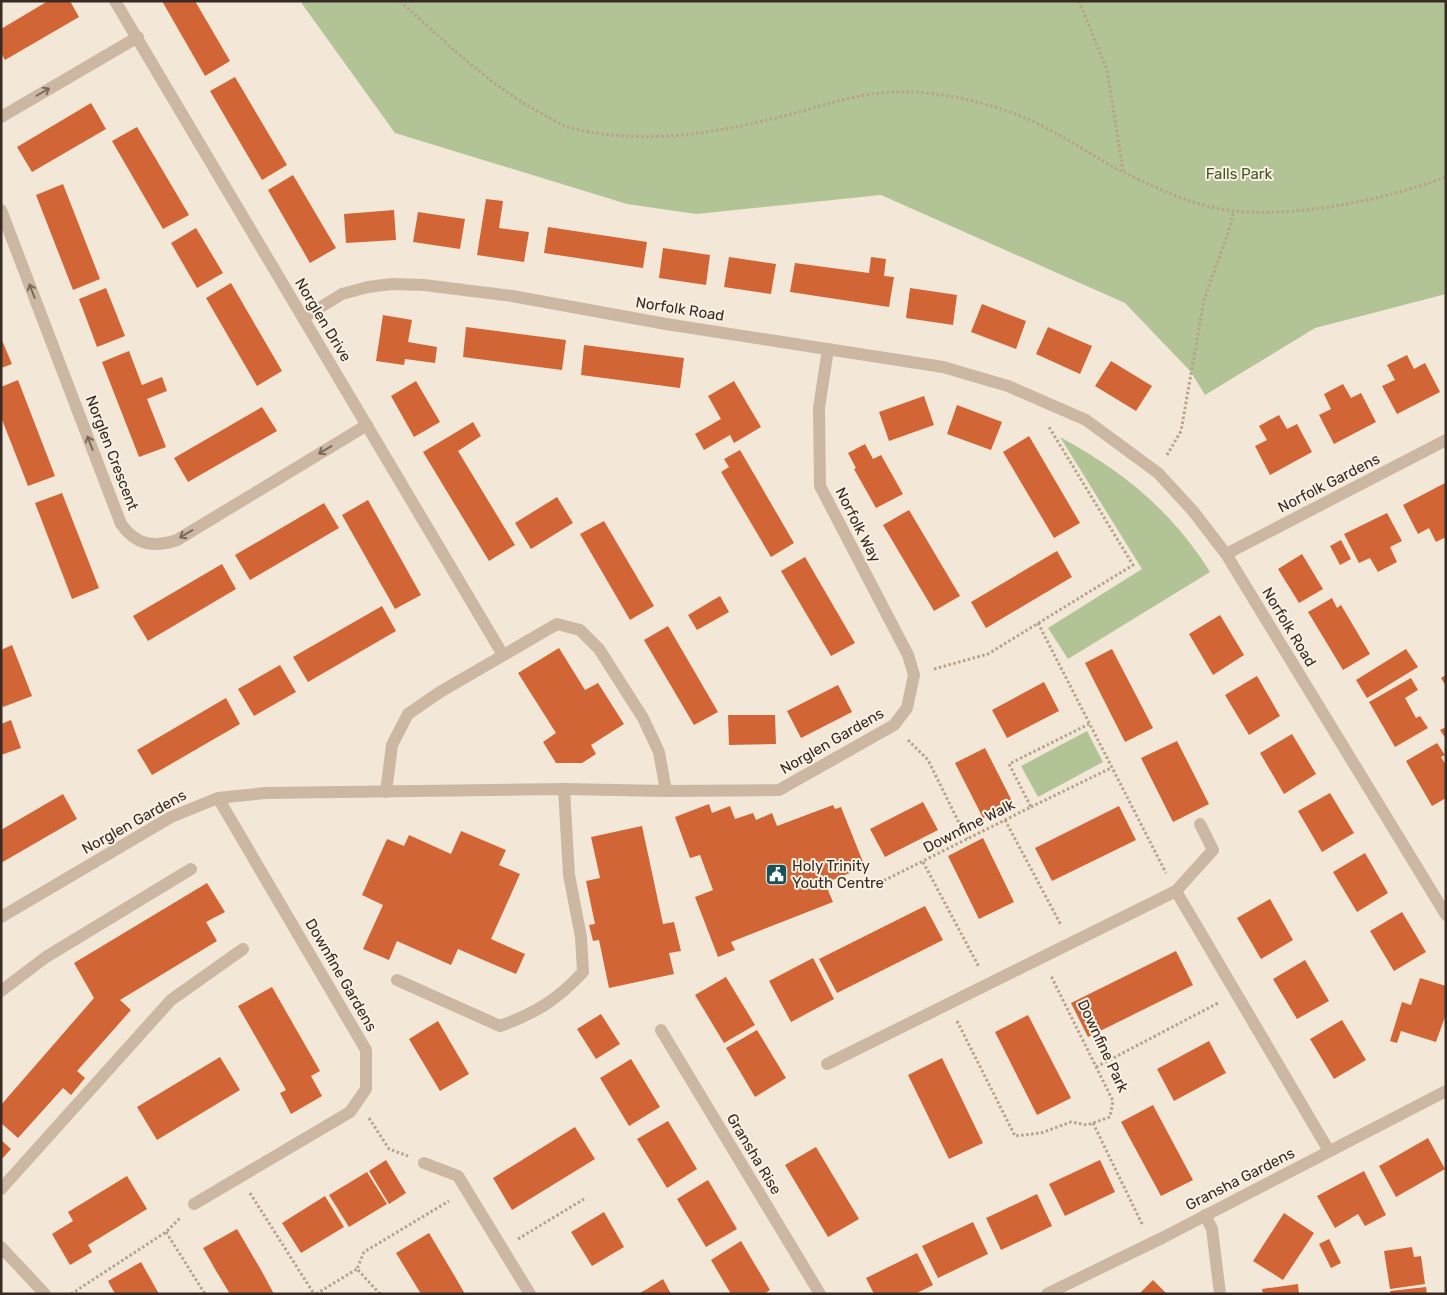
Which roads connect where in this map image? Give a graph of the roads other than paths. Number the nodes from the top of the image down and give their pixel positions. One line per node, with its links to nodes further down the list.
1 (115, 1): 2 (street, Norglen Drive)
2 (138, 37): 3 (street, one-way to 2); 5 (street, Norglen Drive)
3 (1, 116)
4 (1, 210): 7 (street, Norglen Crescent, one-way to 4)
5 (303, 318): 6 (street, Norfolk Road); 7 (street, Norglen Drive)
6 (828, 349): 9 (street, Norfolk Road); 11 (street, Norfolk Way)
7 (367, 425): 10 (street, Norglen Drive)
8 (1446, 440): 9 (street, Norfolk Gardens)
9 (1226, 554): 19 (street, Norfolk Road)
10 (503, 654): 13 (street); 14 (street)
11 (914, 675): 13 (street, Norglen Gardens)
12 (564, 789): 13 (street, Norglen Gardens); 14 (street, Norglen Gardens); 22 (street)
13 (666, 791)
14 (386, 792): 15 (street, Norglen Gardens)
15 (218, 798): 20 (street, Norglen Gardens); 30 (street, Downfine Gardens)
16 (1200, 824): 18 (street)
17 (191, 869): 23 (street)
18 (1176, 891): 25 (street); 27 (street)
19 (1446, 915)
20 (1, 917)
21 (243, 949): 29 (street)
22 (397, 980)
23 (1, 991)
24 (660, 1030): 35 (street, Gransha Rise)
25 (826, 1064)
26 (1446, 1091): 27 (street, Gransha Gardens)
27 (1329, 1151): 31 (street, Gransha Gardens)
28 (424, 1163): 34 (street)
29 (1, 1189)
30 (194, 1204)
31 (1205, 1215): 36 (street, Gransha Gardens); 37 (street)
32 (1, 1247): 33 (street)
33 (45, 1294)
34 (530, 1294)
35 (820, 1294)
36 (1047, 1294)
37 (1220, 1294)

